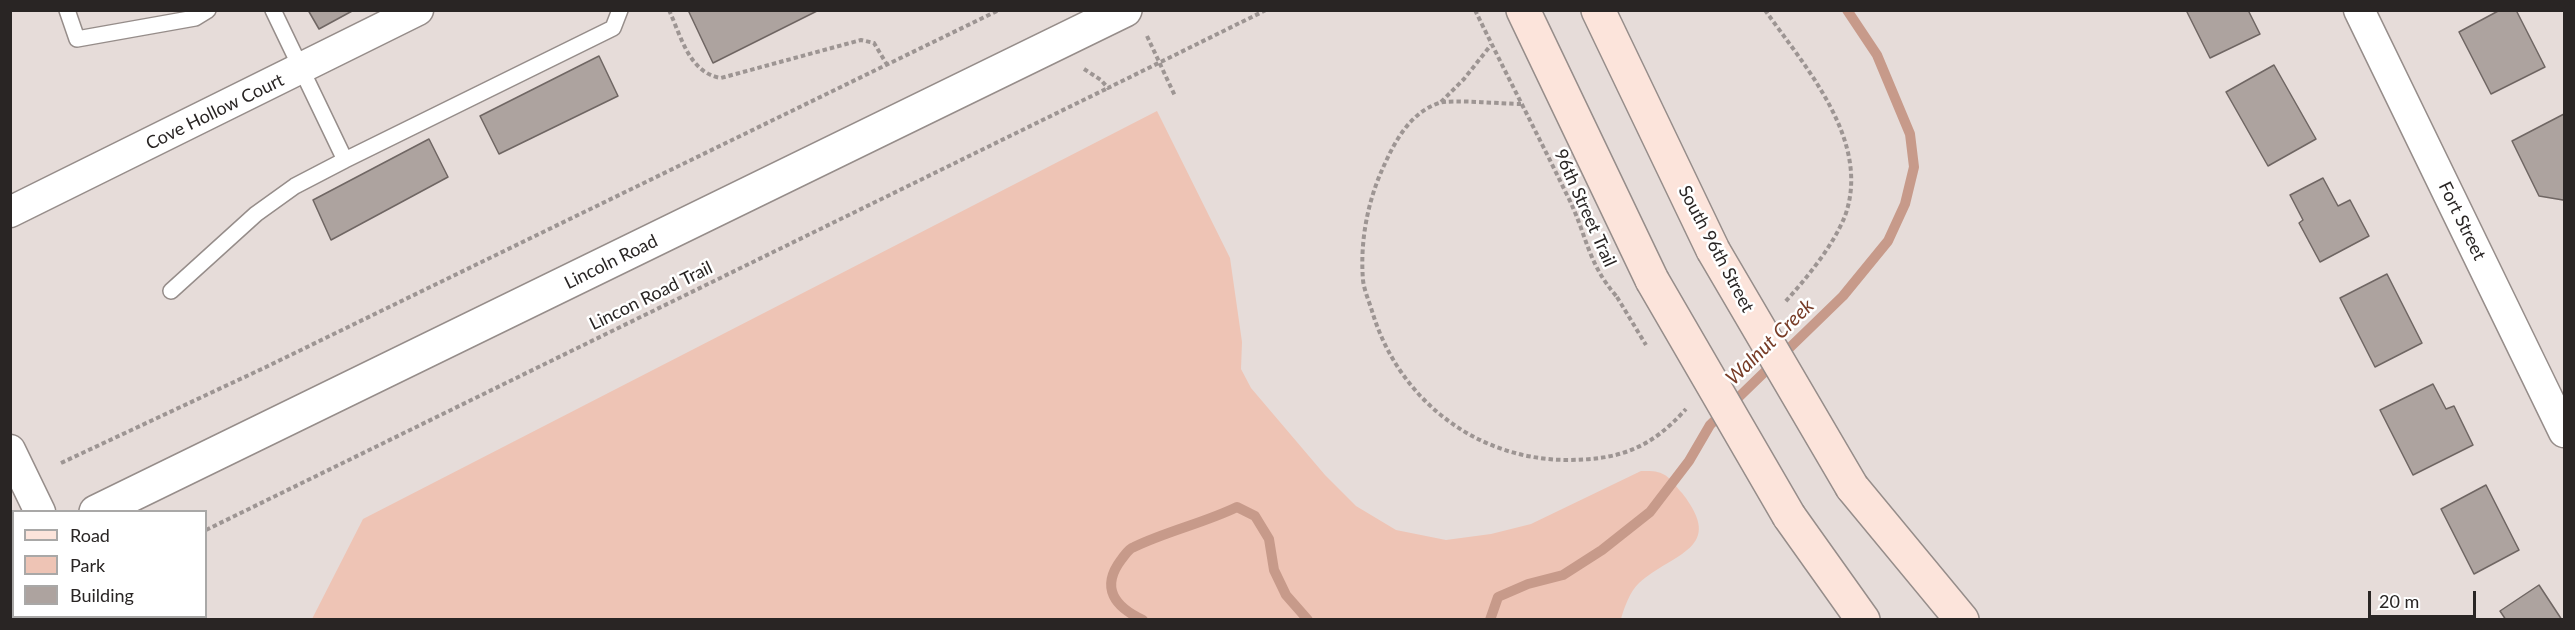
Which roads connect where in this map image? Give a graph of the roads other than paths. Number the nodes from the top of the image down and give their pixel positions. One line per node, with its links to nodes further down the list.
1 (68, 10): 2 (lane)
2 (208, 10)
3 (273, 10): 10 (lane)
4 (418, 10): 10 (street, Cove Hollow Court)
5 (620, 10): 11 (lane)
6 (1522, 10): 18 (main road, bridge)
7 (1598, 10): 19 (main road, South 96th Street, bridge)
8 (2359, 10): 14 (street, Fort Street)
9 (1135, 21): 17 (street, Lincoln Road)
10 (301, 70): 11 (lane); 12 (street, Cove Hollow Court)
11 (345, 160): 13 (lane)
12 (10, 212)
13 (171, 291)
14 (2565, 432)
15 (10, 450): 16 (street)
16 (39, 510)
17 (100, 510)
18 (1863, 620)
19 (1962, 620)

